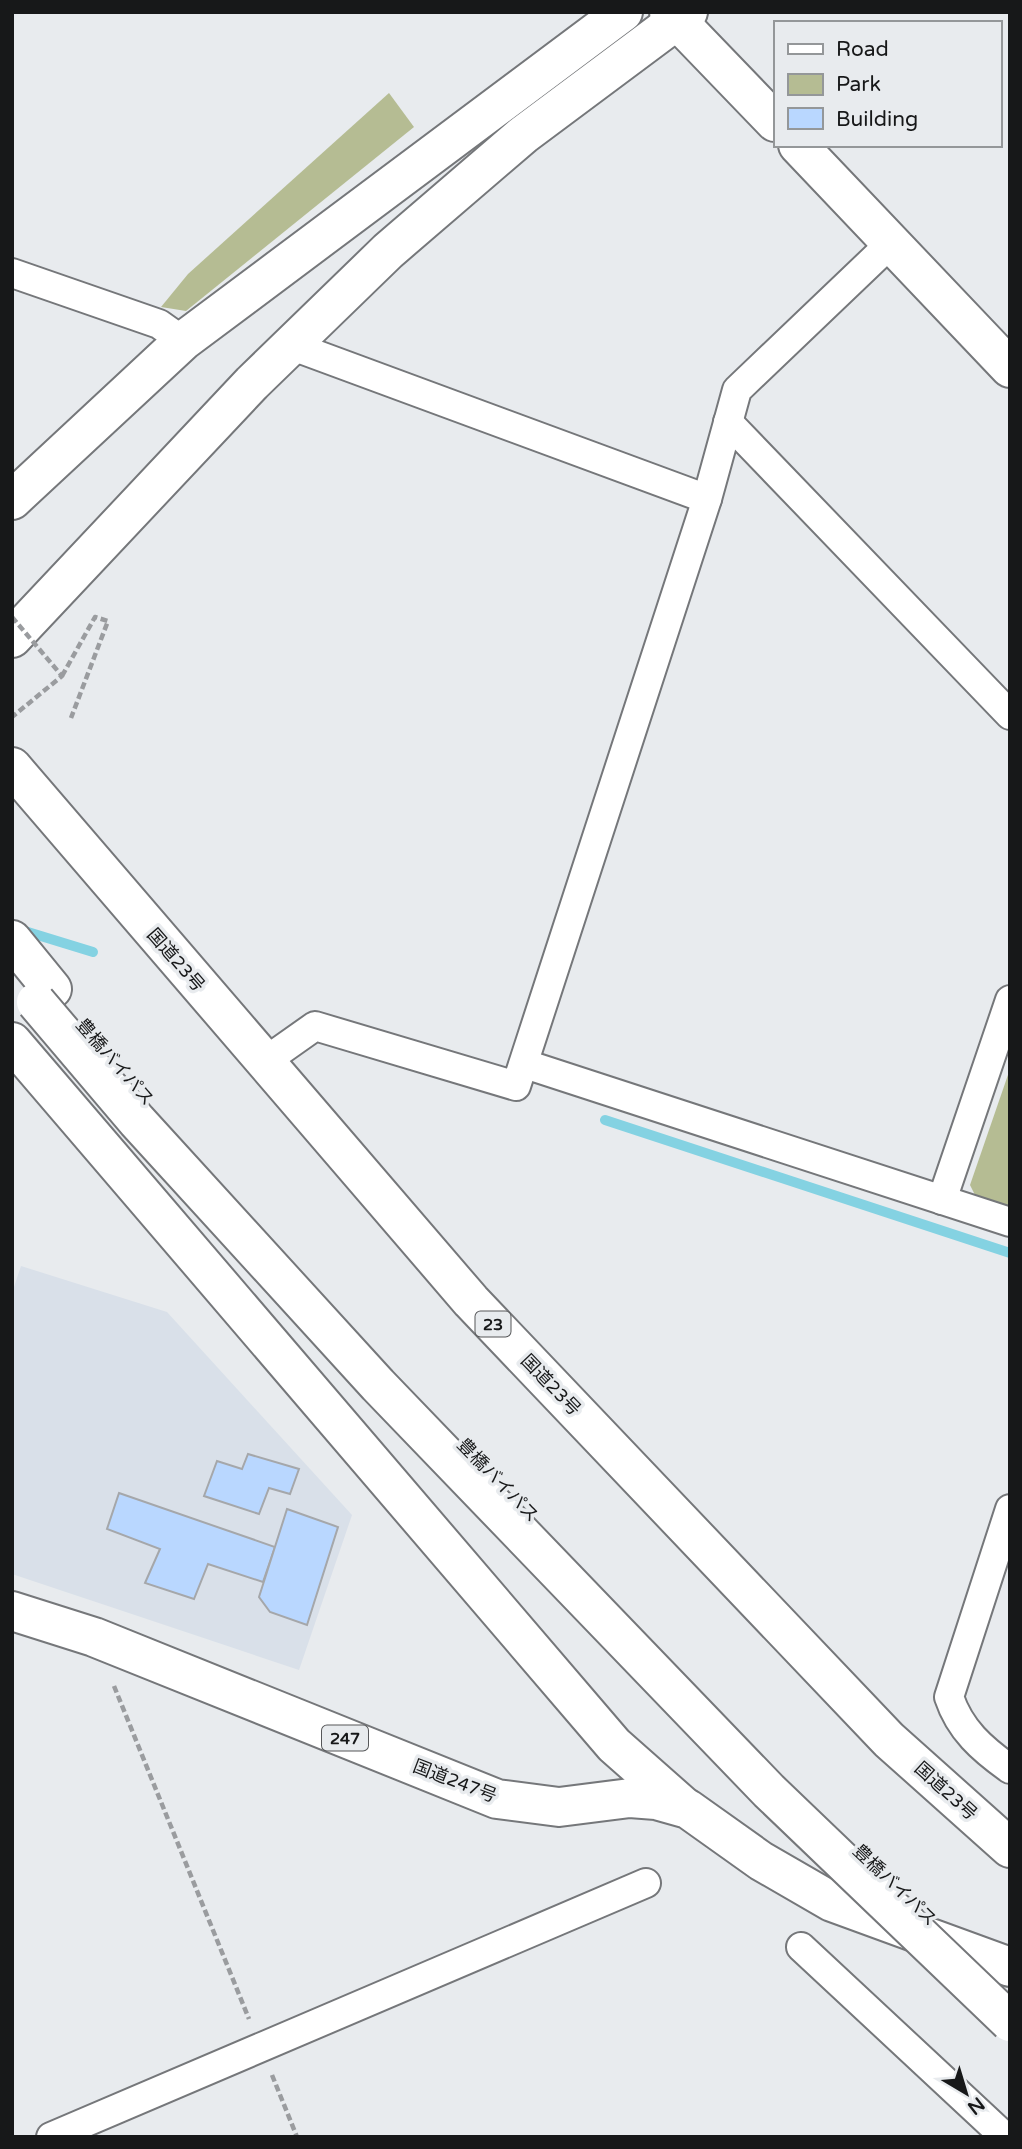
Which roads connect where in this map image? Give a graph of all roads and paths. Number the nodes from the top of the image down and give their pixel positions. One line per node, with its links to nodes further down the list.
1 (623, 12): 7 (main road)
2 (678, 15): 3 (main road); 8 (main road)
3 (774, 121)
4 (800, 147): 5 (main road)
5 (892, 242): 9 (main road); 10 (street)
6 (12, 273): 7 (street)
7 (183, 341): 12 (main road)
8 (290, 345): 11 (street); 13 (main road)
9 (1010, 368)
10 (728, 422): 11 (street); 16 (street)
11 (707, 499): 25 (street)
12 (12, 500)
13 (27, 613): 14 (main road); 15 (path, bridge)
14 (12, 638)
15 (62, 676): 17 (path, bridge); 18 (path)
16 (1010, 715)
17 (12, 717)
18 (71, 718)
19 (12, 767): 24 (main road, 国道23号 / 23)
20 (12, 940): 39 (main road, 豊橋バイパス)
21 (12, 974): 40 (main road, 豊橋バイパス, bridge)
22 (1010, 1000): 26 (street)
23 (12, 1042): 33 (main road)
24 (264, 1062): 25 (street); 31 (main road, 国道23号 / 23)
25 (525, 1064): 26 (street)
26 (942, 1200): 27 (street)
27 (1010, 1222)
28 (1009, 1512): 32 (street)
29 (12, 1611): 30 (main road, 国道247号 / 247)
30 (94, 1637): 33 (main road, 国道247号 / 247); 41 (path)
31 (889, 1740): 34 (main road, 国道23号 / 23); 35 (main road)
32 (1010, 1769)
33 (688, 1809): 38 (main road, 国道247号 / 247)
34 (1010, 1848)
35 (1010, 1865)
36 (646, 1883): 41 (street)
37 (802, 1947): 44 (street)
38 (1010, 1967)
39 (1010, 1995)
40 (1010, 2022)
41 (262, 2049): 42 (street); 43 (path)
42 (51, 2137)
43 (297, 2137)
44 (1005, 2137)

